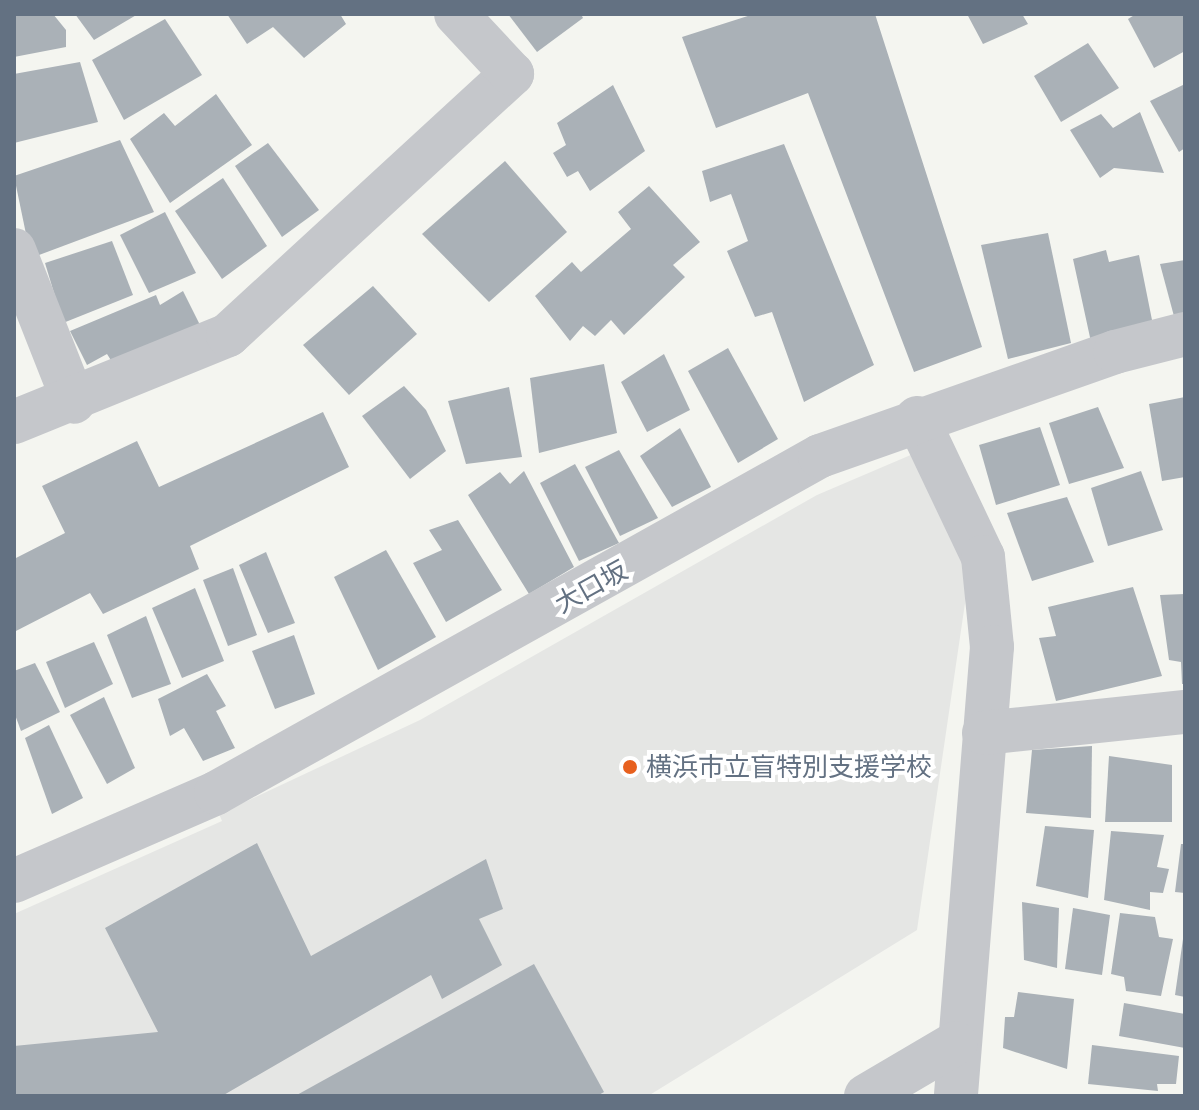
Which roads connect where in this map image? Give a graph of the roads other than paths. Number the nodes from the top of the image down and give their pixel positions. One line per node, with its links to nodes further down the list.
1 (456, 14): 4 (street)
2 (14, 250): 4 (street)
3 (1185, 334): 5 (street, 大口坂)
4 (74, 402): 6 (street)
5 (917, 418): 8 (street); 9 (street, 大口坂)
6 (14, 422)
7 (1185, 712): 8 (street)
8 (984, 733): 10 (street)
9 (14, 881)
10 (956, 1043): 11 (street); 12 (street)
11 (866, 1096)
12 (956, 1096)

